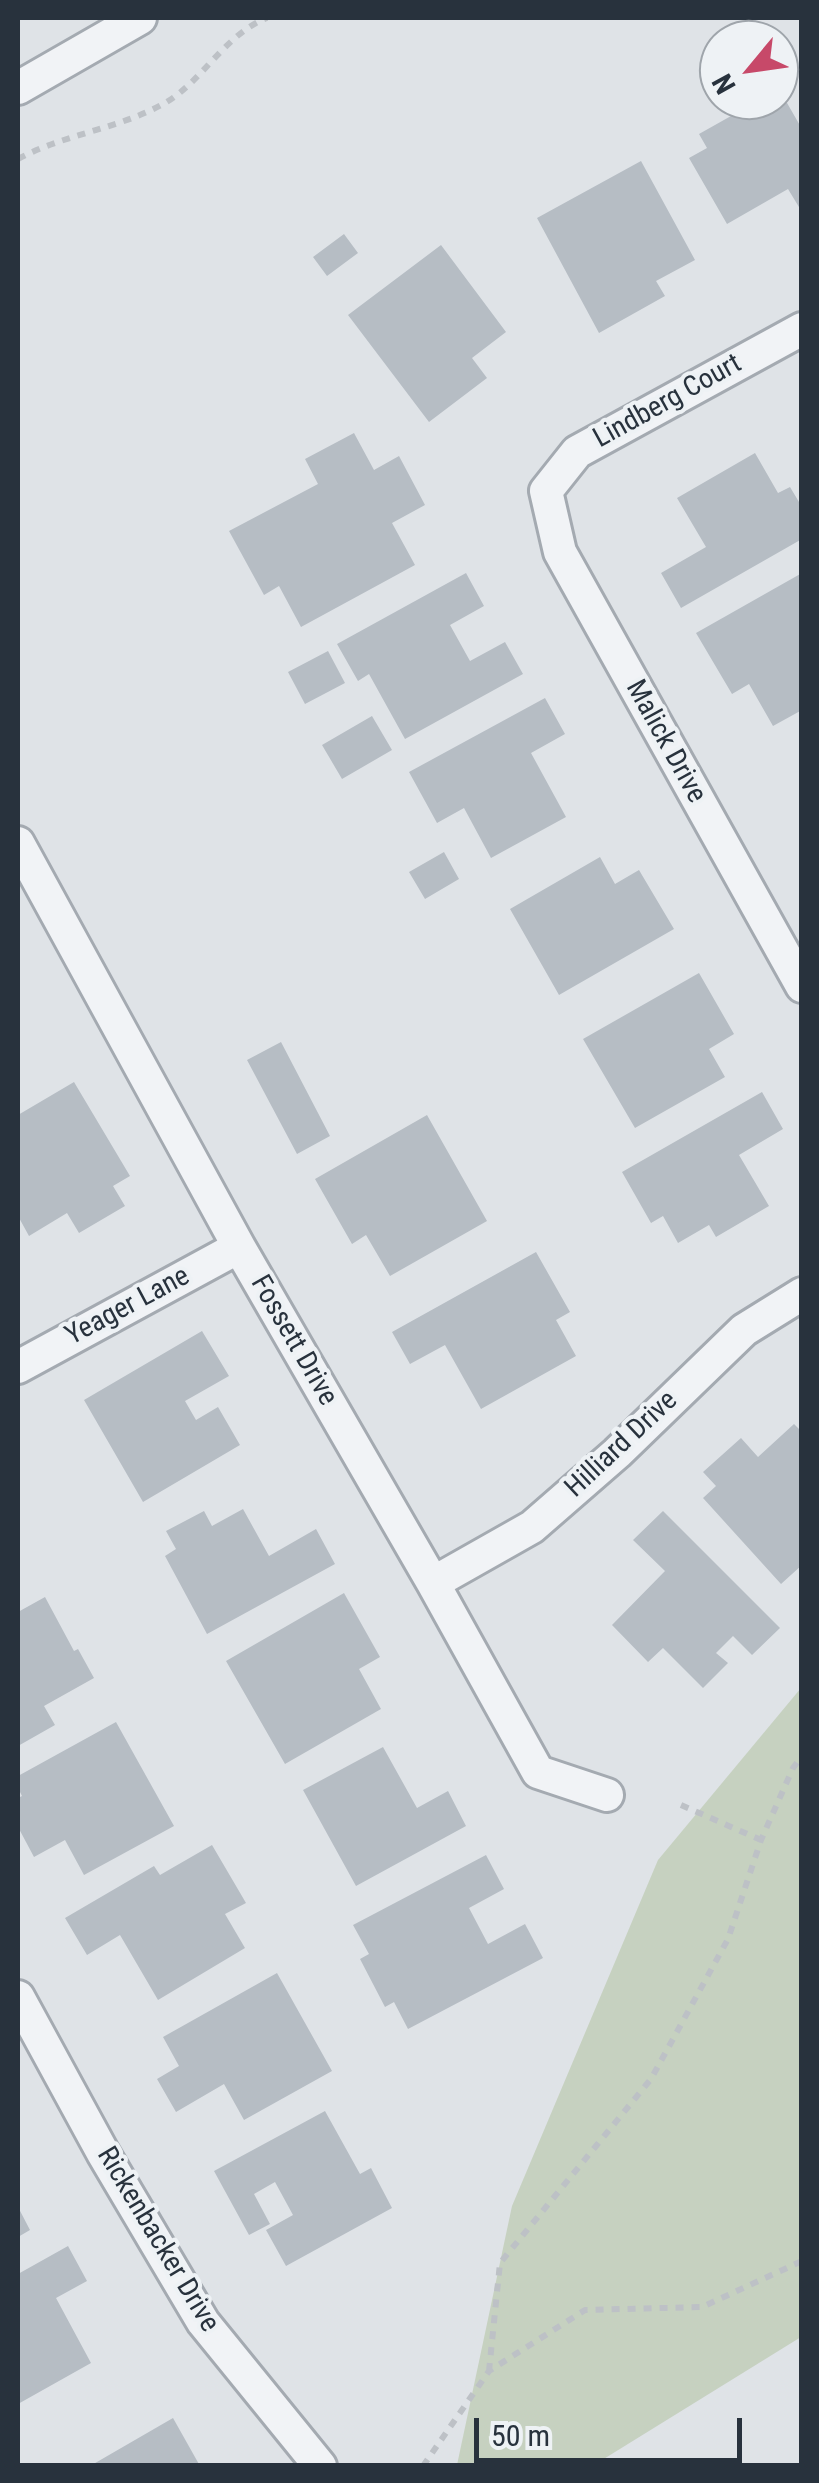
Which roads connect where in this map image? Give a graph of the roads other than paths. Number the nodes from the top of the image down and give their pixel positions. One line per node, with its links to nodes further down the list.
1 (140, 18): 2 (street)
2 (18, 88)
3 (802, 329): 4 (street, Lindberg Court)
4 (546, 491): 6 (street, Malick Drive)
5 (18, 843): 7 (street, Fossett Drive)
6 (802, 986)
7 (239, 1247): 9 (street, Yeager Lane); 10 (street, Fossett Drive)
8 (802, 1294): 10 (street, Hilliard Drive)
9 (18, 1368)
10 (433, 1583): 11 (street, Fossett Drive)
11 (606, 1796)
12 (18, 1997): 13 (street, Rickenbacker Drive)
13 (320, 2466)

